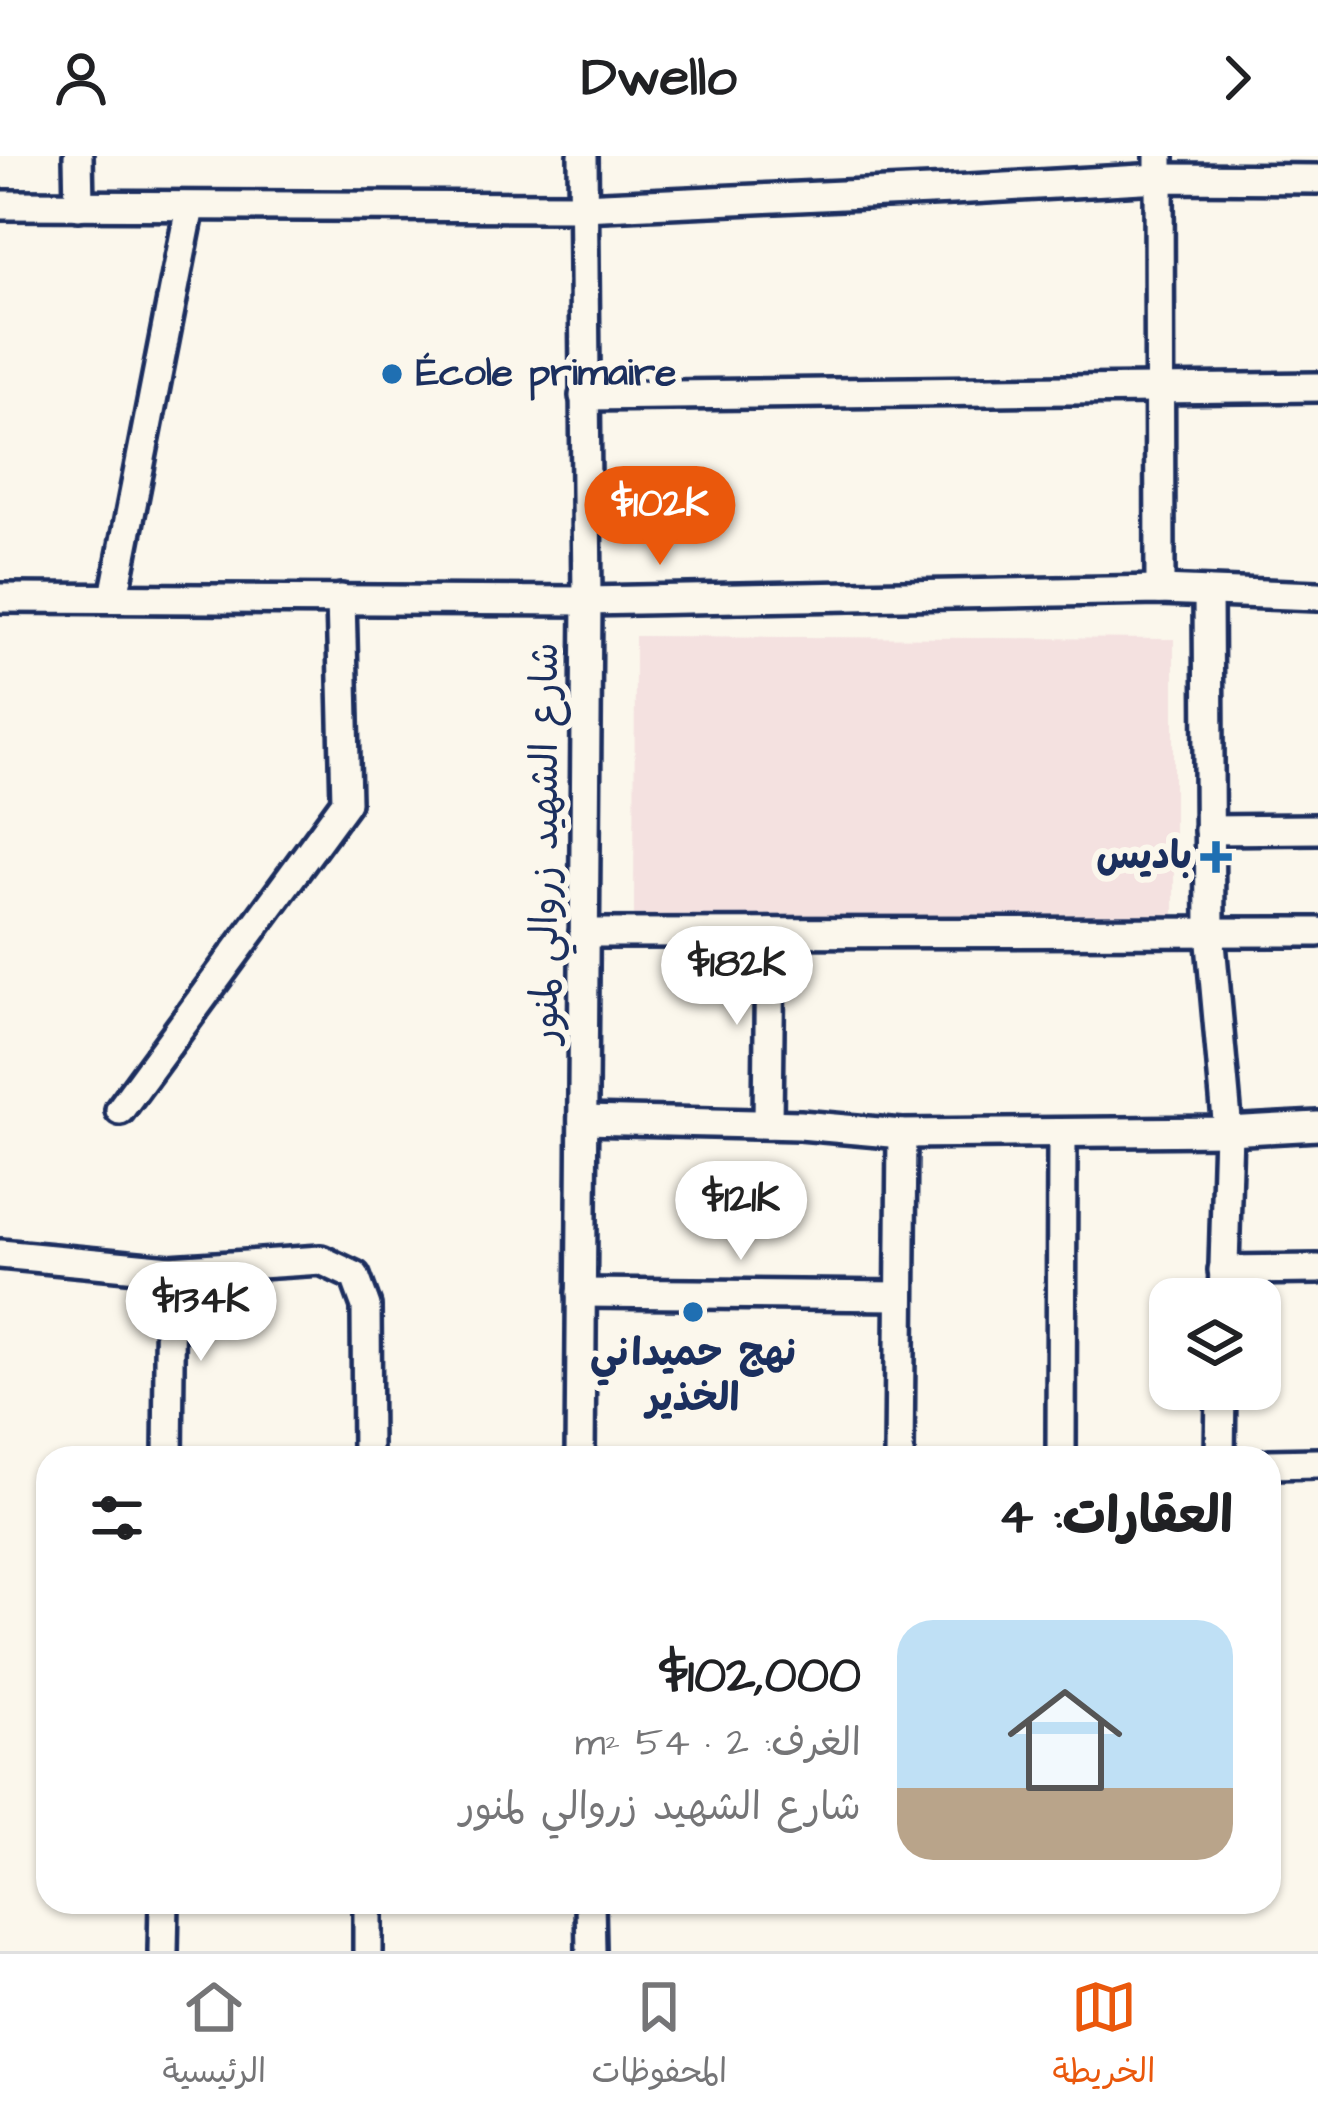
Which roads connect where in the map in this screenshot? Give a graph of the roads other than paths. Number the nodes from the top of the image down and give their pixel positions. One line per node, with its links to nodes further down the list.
1 (78, 156): 6 (street)
2 (583, 156): 8 (street, شارع الشهيد زروالي لمنور)
3 (1159, 167): 4 (street); 8 (street); 10 (street)
4 (1318, 179)
5 (0, 205): 6 (street)
6 (80, 206): 7 (street)
7 (190, 206): 8 (street); 15 (street)
8 (582, 207): 11 (street, شارع الشهيد زروالي لمنور)
9 (1318, 387): 10 (street)
10 (1159, 390): 11 (street); 12 (street)
11 (584, 396): 18 (street, شارع الشهيد زروالي لمنور)
12 (1160, 590): 13 (street); 18 (street)
13 (1208, 592): 14 (street); 20 (street)
14 (1318, 596)
15 (114, 597): 16 (street); 17 (street)
16 (0, 598)
17 (341, 599): 18 (street); 25 (street)
18 (587, 601): 23 (street, شارع الشهيد زروالي لمنور)
19 (1318, 829): 20 (street)
20 (1209, 830): 21 (street)
21 (1210, 932): 22 (street); 24 (street); 29 (street)
22 (1318, 932)
23 (584, 933): 24 (street); 26 (street, شارع الشهيد زروالي لمنور)
24 (770, 933): 27 (street)
25 (120, 1110)
26 (583, 1120): 27 (street); 37 (street, شارع الشهيد زروالي لمنور)
27 (768, 1124): 31 (street)
28 (1318, 1126): 29 (street)
29 (1228, 1131): 30 (street); 35 (street)
30 (1062, 1133): 31 (street); 44 (street)
31 (902, 1134): 38 (street)
32 (0, 1254): 34 (street)
33 (1318, 1269): 35 (street)
34 (170, 1270): 40 (street); 41 (street)
35 (1223, 1270): 36 (street)
36 (1223, 1278)
37 (581, 1293): 38 (street); 42 (street, شارع الشهيد زروالي لمنور)
38 (900, 1296): 43 (street)
39 (1221, 1410): 45 (street)
40 (168, 1446)
41 (367, 1446)
42 (580, 1446)
43 (899, 1446)
44 (1061, 1446)
45 (1220, 1446)
46 (1318, 1463): 47 (street)
47 (1281, 1464)
48 (164, 1914): 51 (street)
49 (368, 1914): 52 (street)
50 (590, 1914): 53 (street)
51 (163, 1951)
52 (368, 1951)
53 (591, 1951)

